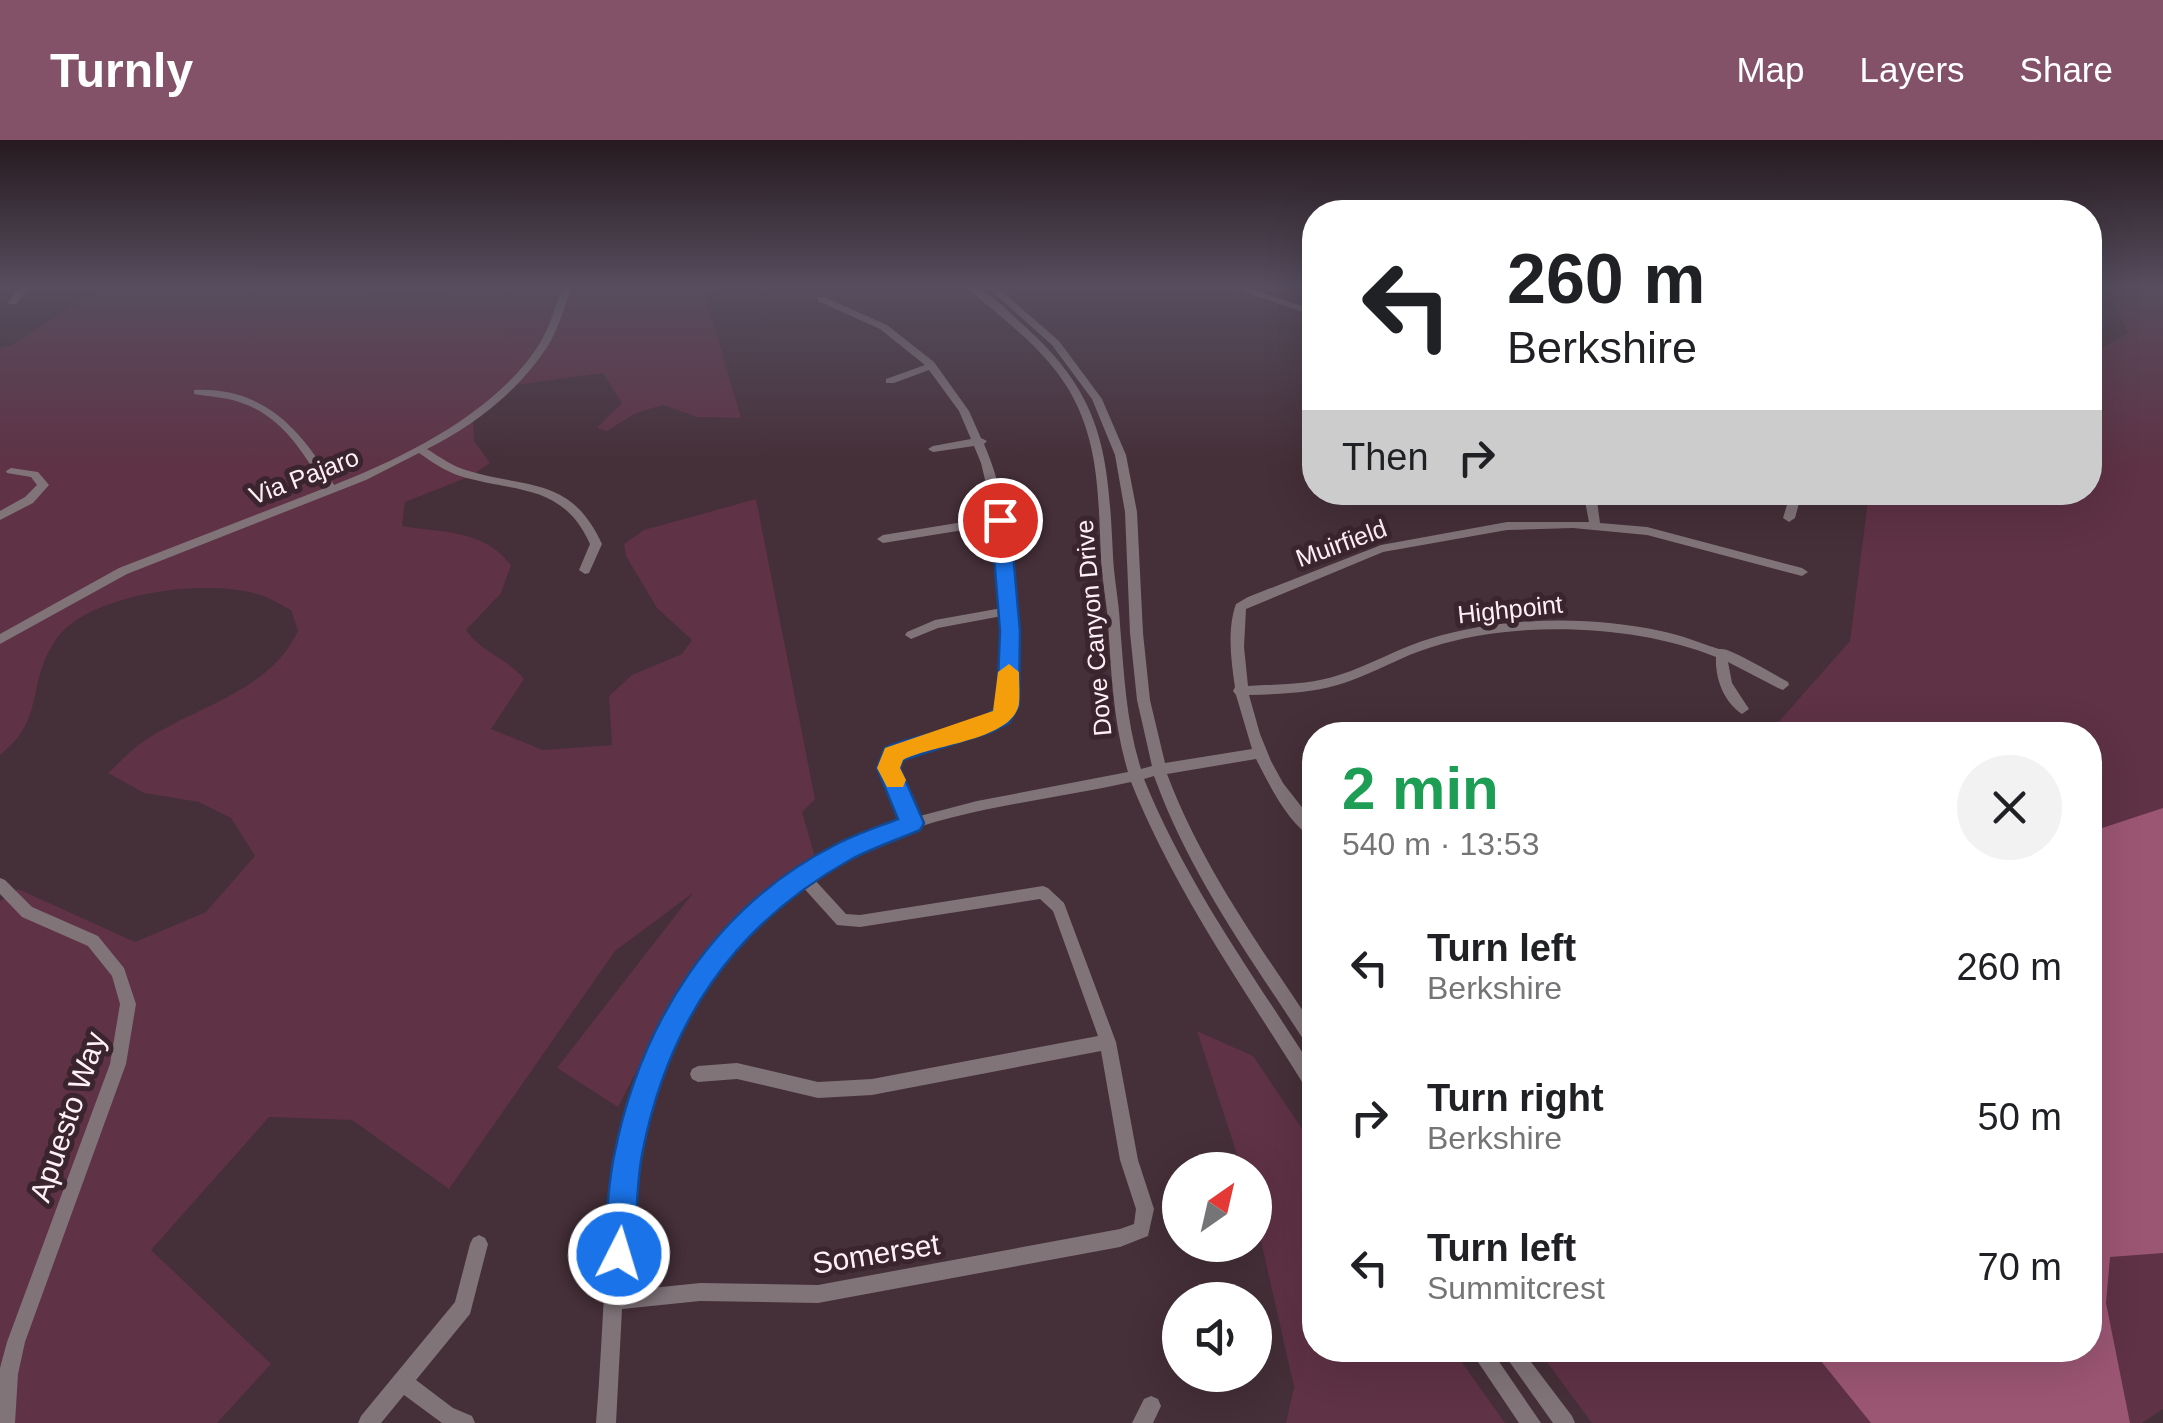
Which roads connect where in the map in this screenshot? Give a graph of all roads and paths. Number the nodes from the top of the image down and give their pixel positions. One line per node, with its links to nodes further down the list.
1 (542, 346): 9 (street, Via Pajaro)
2 (903, 346): 5 (street)
3 (1038, 346): 22 (street, Dove Canyon Drive)
4 (1060, 346): 23 (street, Dove Canyon Drive)
5 (930, 366): 6 (street); 8 (street)
6 (890, 381)
7 (198, 392): 12 (street)
8 (982, 441): 10 (street); 17 (street)
9 (421, 450): 12 (street, Via Pajaro); 20 (street)
10 (933, 450)
11 (4, 472): 15 (street)
12 (332, 490): 25 (street, Via Pajaro)
13 (1592, 505): 18 (street)
14 (1794, 505): 16 (street)
15 (0, 516)
16 (1790, 518)
17 (1000, 520): 19 (street); 24 (street)
18 (1595, 525): 21 (street, Muirfield); 29 (street, Muirfield)
19 (883, 539)
20 (585, 570)
21 (1802, 572)
22 (1112, 598): 23 (street); 33 (street, Dove Canyon Drive)
23 (1137, 598): 32 (street, Dove Canyon Drive)
24 (1007, 611): 26 (street); 35 (street)
25 (3, 634)
26 (911, 635)
27 (1723, 653): 28 (street, Highpoint); 29 (street, Highpoint); 30 (street)
28 (1782, 685)
29 (1239, 691): 31 (street)
30 (1742, 709)
31 (1260, 753): 32 (street); 34 (street)
32 (1160, 772): 33 (street); 38 (street, Dove Canyon Drive)
33 (1136, 776): 35 (street); 40 (street, Dove Canyon Drive)
34 (1302, 813)
35 (912, 823): 36 (street)
36 (803, 877): 39 (street); 43 (street)
37 (0, 884): 47 (street, Apuesto Way)
38 (1302, 1024)
39 (1108, 1042): 41 (street); 43 (street, Somerset)
40 (1302, 1067)
41 (698, 1074)
42 (479, 1244): 46 (street)
43 (615, 1300): 50 (street)
44 (1488, 1362): 51 (street)
45 (1519, 1362): 52 (street)
46 (403, 1382): 48 (street); 49 (street)
47 (4, 1423)
48 (368, 1423)
49 (465, 1423)
50 (606, 1423)
51 (1531, 1423)
52 (1565, 1423)

